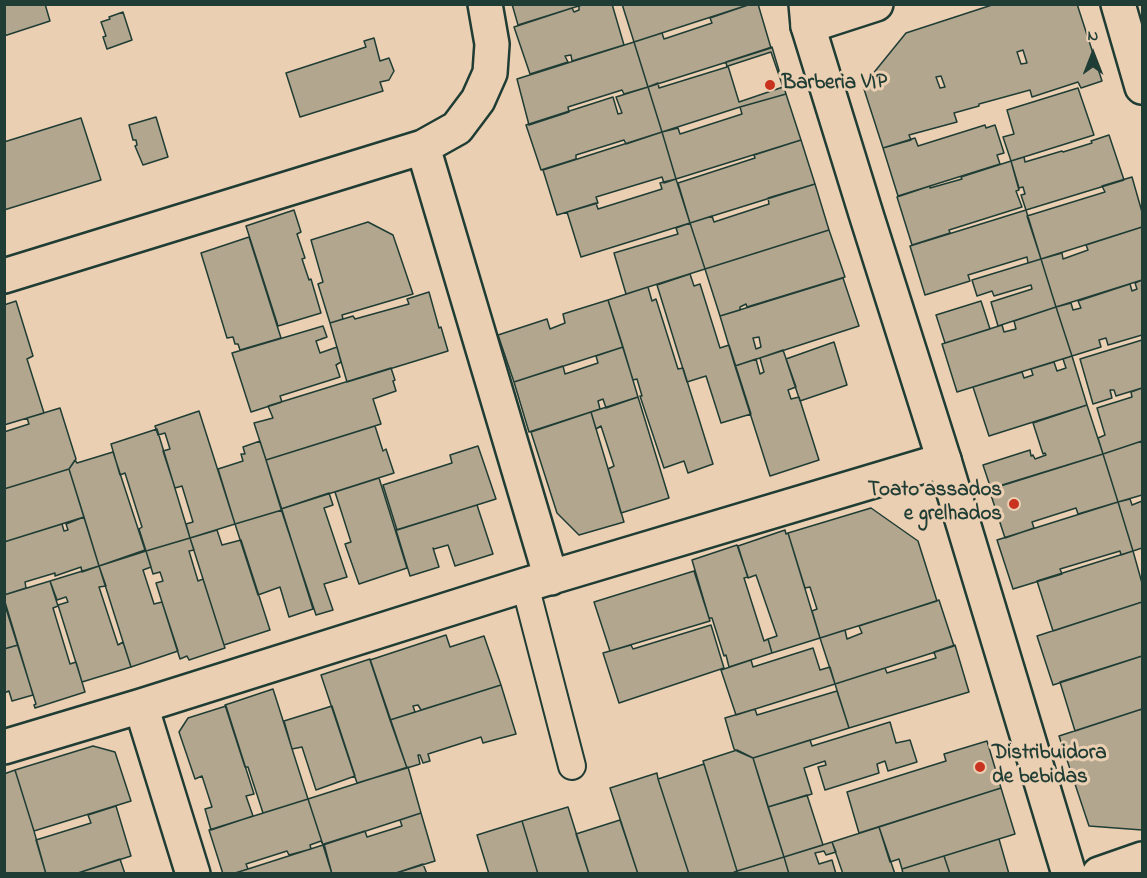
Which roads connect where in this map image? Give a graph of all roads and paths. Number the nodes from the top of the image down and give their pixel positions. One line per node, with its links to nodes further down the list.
1 (485, 4): 6 (street)
2 (876, 4): 4 (street)
3 (1118, 4): 5 (street)
4 (807, 15): 8 (street)
5 (1143, 87)
6 (423, 147): 7 (street); 9 (street)
7 (4, 276)
8 (944, 460): 9 (street); 15 (street)
9 (538, 581): 10 (street); 12 (lane)
10 (141, 706): 11 (street); 14 (street)
11 (4, 747)
12 (572, 766)
13 (1143, 859): 16 (street)
14 (193, 873)
15 (1069, 873)
16 (1100, 873)

